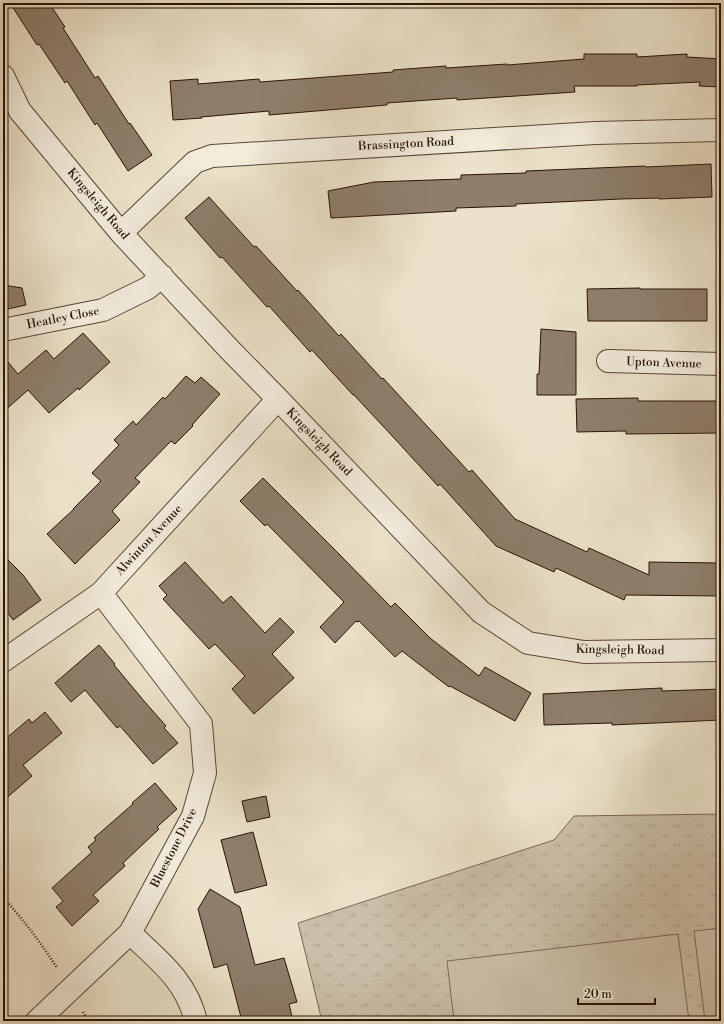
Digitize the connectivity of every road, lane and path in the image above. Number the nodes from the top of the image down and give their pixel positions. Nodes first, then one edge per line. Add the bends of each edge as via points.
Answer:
1 (3, 76) edge
2 (721, 130) edge
3 (121, 233) junction
4 (162, 276) junction
5 (3, 330) edge
6 (608, 361) dead end
7 (721, 364) edge
8 (278, 399) junction
9 (101, 593) junction
10 (721, 650) edge
11 (3, 661) edge
12 (3, 897) edge
13 (130, 933) junction
14 (70, 990) junction
15 (37, 1021) edge
16 (88, 1021) edge
17 (196, 1021) edge

1 - 3 street, Kingsleigh Road via 20,110
2 - 3 street, Brassington Road via 595,133 212,156 195,162
3 - 4 street, Kingsleigh Road
4 - 5 street, Heatley Close via 148,288 103,310
4 - 8 street, Kingsleigh Road
6 - 7 street, Upton Avenue
8 - 9 street, Alwinton Avenue
8 - 10 street, Kingsleigh Road via 481,612 528,643 584,652
9 - 11 street, Alwinton Avenue
9 - 13 street, Bluestone Drive via 201,724 205,773 193,816
12 - 14 path via 29,927
13 - 14 street, Bluestone Drive
13 - 17 street via 171,972 185,991
14 - 15 street, Bluestone Drive
14 - 16 path

